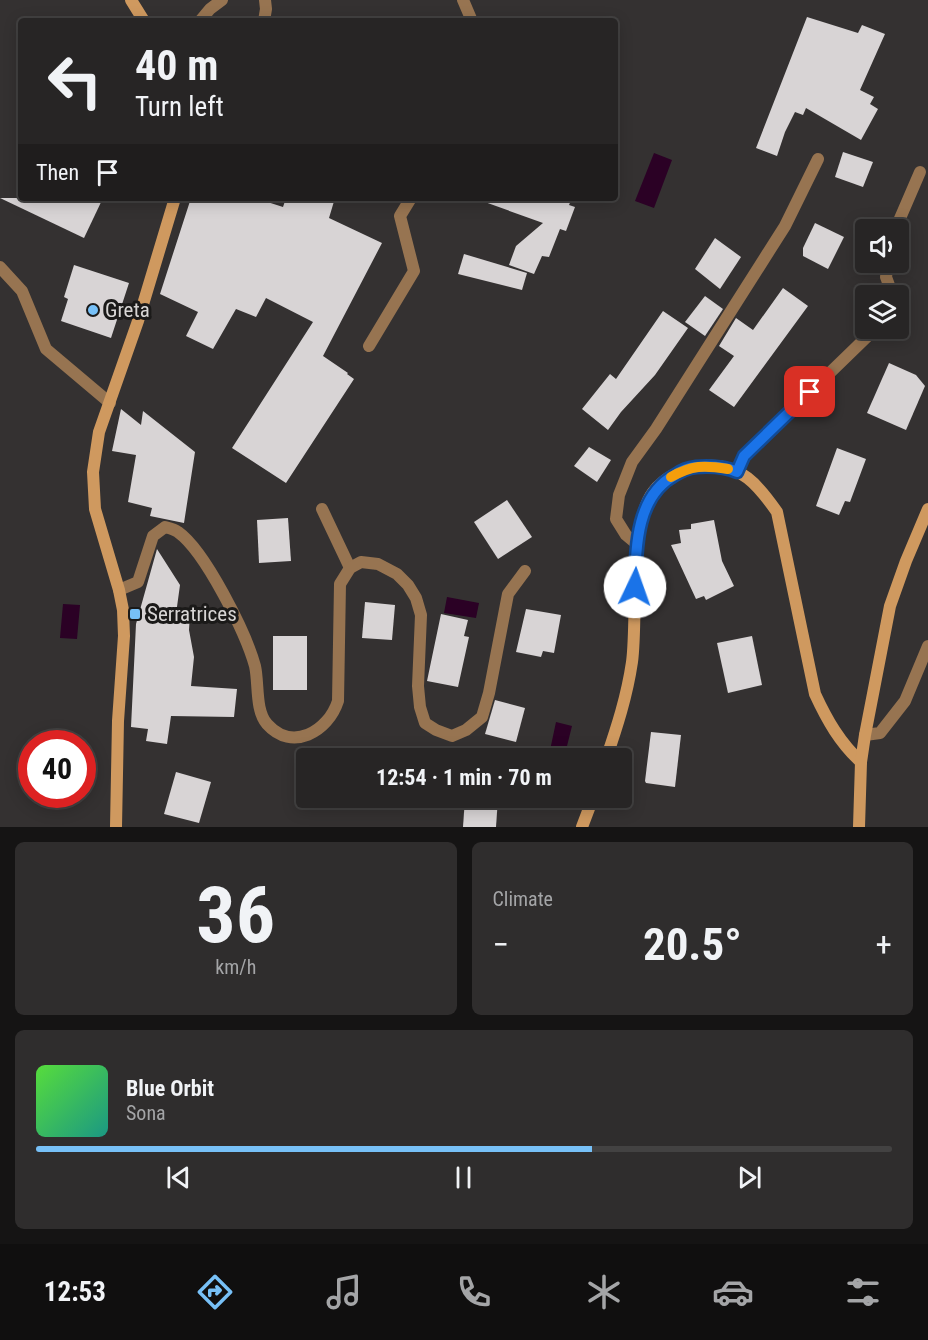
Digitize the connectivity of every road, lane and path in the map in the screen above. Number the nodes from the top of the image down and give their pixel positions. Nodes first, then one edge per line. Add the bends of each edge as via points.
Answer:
1 (131, 0) edge
2 (222, 0) edge
3 (265, 0) edge
4 (463, 0) edge
5 (142, 18) edge
6 (202, 18) edge
7 (264, 18) edge
8 (471, 18) edge
9 (818, 159) dead end
10 (920, 172) dead end
11 (174, 201) edge
12 (409, 201) edge
13 (899, 219) edge
14 (0, 267) edge
15 (865, 339) edge
16 (369, 346) dead end
17 (110, 403) junction
18 (737, 472) junction
19 (322, 509) dead end
20 (928, 509) edge
21 (638, 545) junction
22 (350, 568) junction
23 (525, 571) dead end
24 (120, 590) junction
25 (928, 646) edge
26 (865, 735) junction
27 (610, 748) edge
28 (861, 762) junction
29 (589, 808) edge
30 (116, 827) edge
31 (582, 827) edge
32 (859, 827) edge

1 - 5 street
2 - 6 street
3 - 7 street
4 - 8 street
9 - 21 street via 784,226 632,462 619,495 616,519
10 - 13 street
11 - 17 street
12 - 16 street via 400,216 414,271
14 - 17 street via 22,291 46,349
15 - 18 street via 744,456
17 - 24 street via 99,432 93,472 95,509
18 - 21 street via 710,466 687,468 668,479 654,491 645,507
18 - 28 street via 761,488 777,512 815,694 831,725
19 - 22 street
20 - 26 street via 890,606
21 - 27 street via 632,660
22 - 23 street via 361,562 378,564 397,574 416,598 421,615 420,707 425,723 452,735 482,717 508,594
22 - 24 street via 340,584 338,701 328,722 314,733 297,736 286,737 267,724 260,708 255,666 240,629 206,564 176,530 165,527 153,536 138,582
24 - 30 street via 124,636
25 - 26 street via 905,701 880,733
26 - 28 street
28 - 32 street
29 - 31 street

